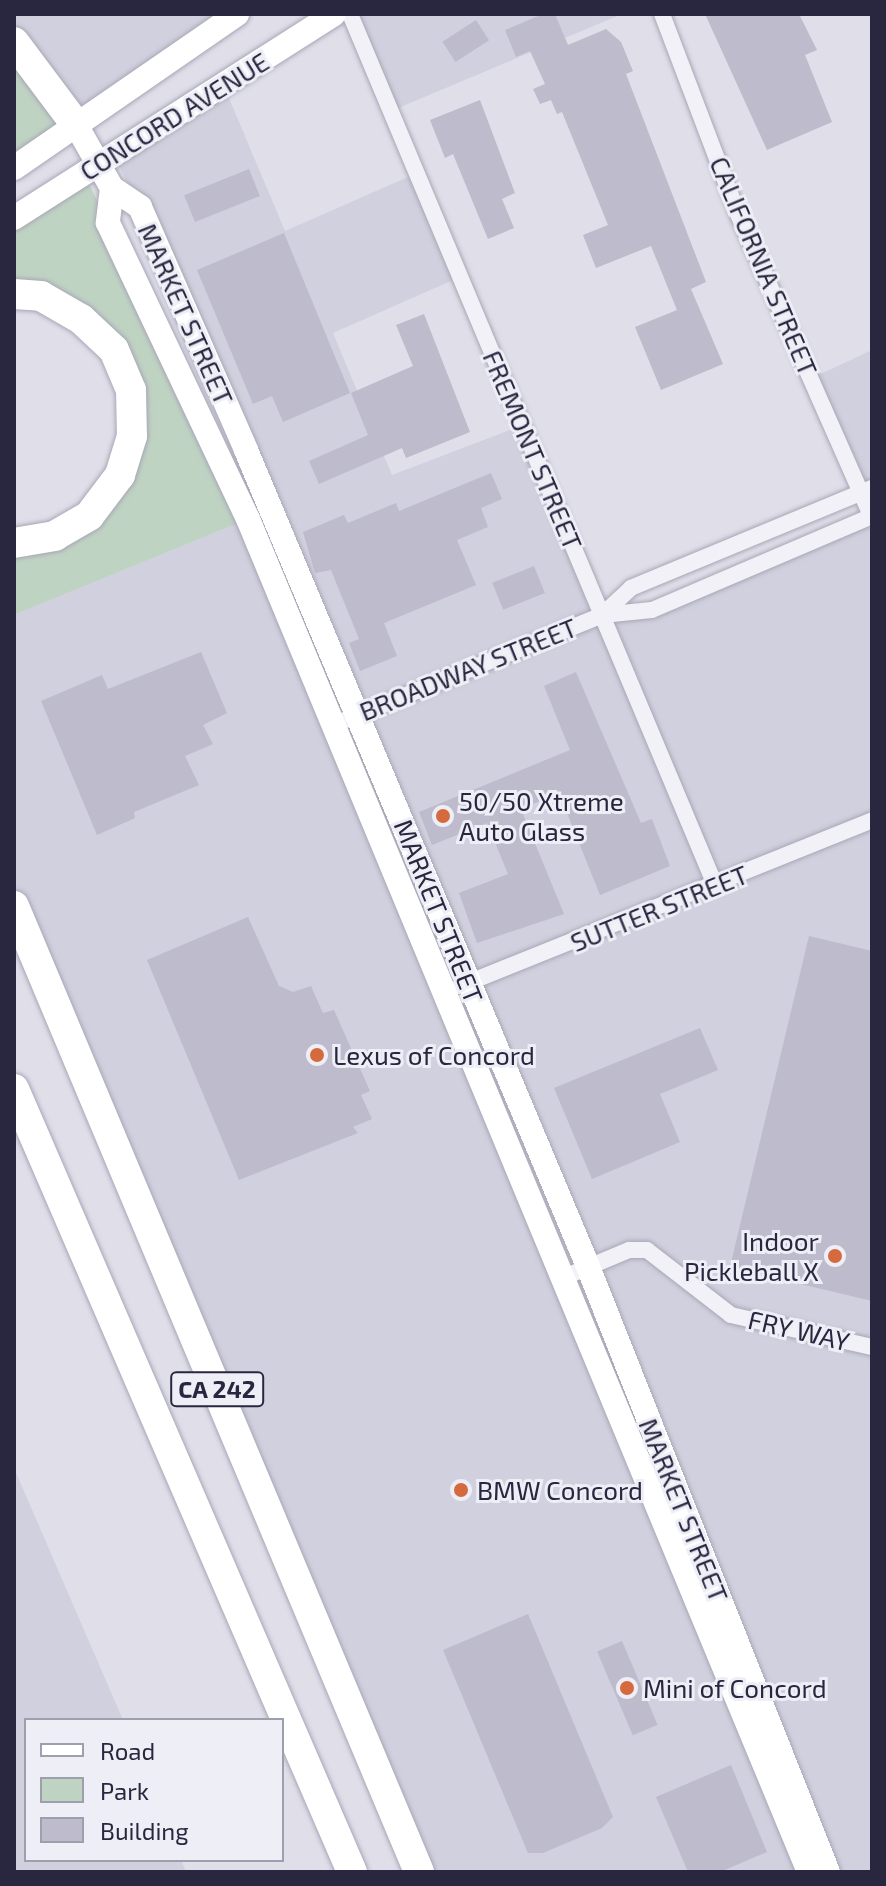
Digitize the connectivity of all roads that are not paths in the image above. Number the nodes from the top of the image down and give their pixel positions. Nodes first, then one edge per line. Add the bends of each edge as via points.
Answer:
1 (237, 14) edge
2 (334, 14) edge
3 (350, 14) edge
4 (662, 14) edge
5 (14, 42) edge
6 (76, 125) junction
7 (98, 164) junction
8 (14, 168) edge
9 (112, 188) junction
10 (14, 218) edge
11 (14, 294) edge
12 (867, 490) edge
13 (872, 516) edge
14 (14, 543) edge
15 (602, 615) junction
16 (358, 714) junction
17 (333, 725) junction
18 (872, 820) edge
19 (715, 885) junction
20 (14, 906) edge
21 (468, 983) junction
22 (444, 992) junction
23 (14, 1089) edge
24 (587, 1264) junction
25 (562, 1278) junction
26 (872, 1347) edge
27 (352, 1872) edge
28 (419, 1872) edge
29 (809, 1872) edge
30 (828, 1872) edge

1 - 6 main road, CONCORD AVENUE
2 - 7 main road, CONCORD AVENUE
3 - 15 street, FREMONT STREET
4 - 12 street, CALIFORNIA STREET via 739,216
5 - 6 highway
6 - 7 main road, MARKET STREET
6 - 8 main road, CONCORD AVENUE
7 - 9 main road, MARKET STREET
7 - 10 main road, CONCORD AVENUE
9 - 16 main road, MARKET STREET via 140,207
9 - 17 main road, MARKET STREET via 108,223 231,478
11 - 14 highway via 41,296 81,319 114,350 131,390 132,436 120,475 89,516 55,536
12 - 13 street, CALIFORNIA STREET
12 - 15 street, BROADWAY STREET via 631,588
13 - 15 street, BROADWAY STREET via 652,610
15 - 16 street, BROADWAY STREET
15 - 19 street, FREMONT STREET
16 - 17 street, BROADWAY STREET
16 - 21 main road, MARKET STREET
17 - 22 main road, MARKET STREET
18 - 19 street, SUTTER STREET
19 - 21 street, SUTTER STREET
20 - 28 highway, CA 242
21 - 22 street, SUTTER STREET
21 - 24 main road, MARKET STREET
22 - 25 main road, MARKET STREET
23 - 27 highway, CA 242
24 - 25 street, FRY WAY
24 - 26 street, FRY WAY via 629,1250 647,1250 731,1315
24 - 30 main road, MARKET STREET
25 - 29 main road, MARKET STREET

